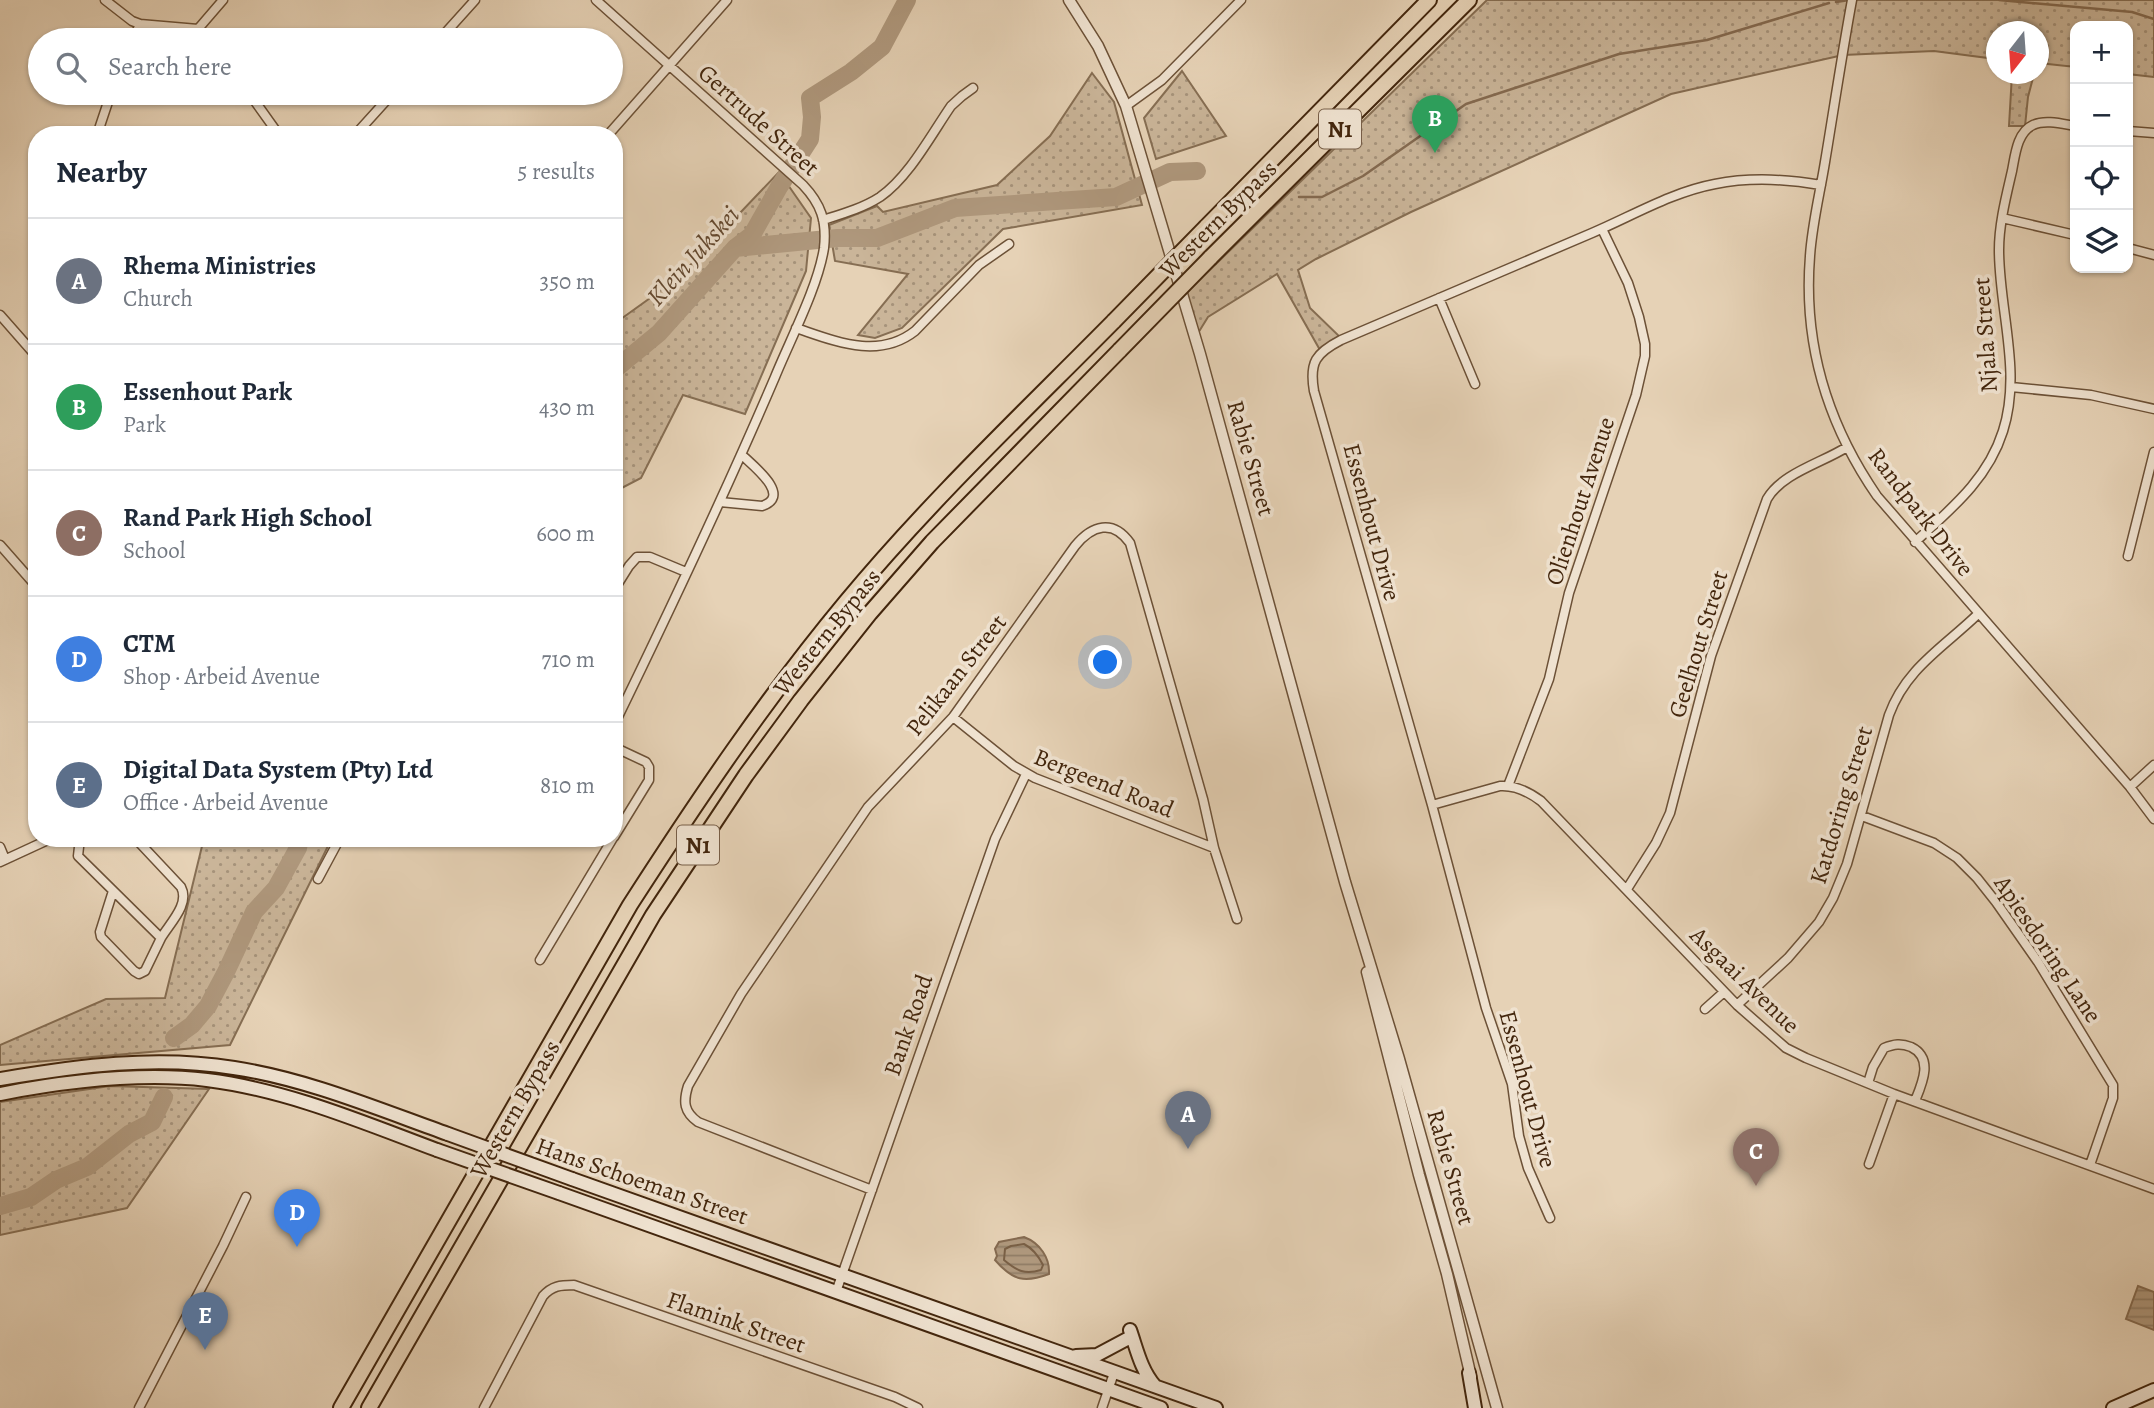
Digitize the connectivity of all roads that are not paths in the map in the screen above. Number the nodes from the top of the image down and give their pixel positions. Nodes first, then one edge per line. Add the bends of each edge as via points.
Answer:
1 (104, 0) edge
2 (223, 0) edge
3 (475, 0) edge
4 (596, 0) edge
5 (727, 0) edge
6 (1069, 0) edge
7 (1241, 0) edge
8 (1429, 0) edge
9 (1469, 0) edge
10 (1852, 3) edge
11 (140, 24) junction
12 (138, 28) edge
13 (186, 28) edge
14 (199, 28) edge
15 (450, 28) edge
16 (670, 64) junction
17 (973, 88) dead end
18 (107, 105) edge
19 (258, 105) edge
20 (382, 105) edge
21 (1126, 106) junction
22 (100, 126) edge
23 (273, 126) edge
24 (363, 126) edge
25 (616, 126) edge
26 (2070, 126) edge
27 (2133, 132) edge
28 (2154, 134) edge
29 (1821, 185) junction
30 (2002, 218) junction
31 (823, 225) junction
32 (1602, 229) junction
33 (2070, 234) edge
34 (1009, 244) dead end
35 (2133, 249) edge
36 (2154, 255) edge
37 (1439, 298) junction
38 (0, 315) edge
39 (796, 328) junction
40 (28, 347) edge
41 (1475, 384) dead end
42 (2011, 387) junction
43 (2154, 409) edge
44 (1847, 447) junction
45 (2154, 452) edge
46 (742, 455) junction
47 (720, 502) junction
48 (1915, 542) junction
49 (0, 545) edge
50 (2128, 556) dead end
51 (687, 572) junction
52 (623, 576) edge
53 (28, 577) edge
54 (1978, 614) junction
55 (623, 707) edge
56 (953, 717) junction
57 (623, 751) edge
58 (2154, 765) edge
59 (1026, 774) junction
60 (1508, 786) junction
61 (2130, 787) junction
62 (1432, 805) junction
63 (1862, 816) junction
64 (2154, 819) edge
65 (623, 822) edge
66 (0, 847) edge
67 (33, 847) edge
68 (79, 847) edge
69 (143, 847) edge
70 (335, 847) edge
71 (608, 847) edge
72 (1214, 848) junction
73 (3, 861) edge
74 (318, 879) dead end
75 (1627, 889) junction
76 (113, 891) junction
77 (1237, 919) dead end
78 (160, 938) junction
79 (1361, 939) junction
80 (540, 960) dead end
81 (1724, 992) junction
82 (1737, 1005) junction
83 (1705, 1009) dead end
84 (0, 1079) edge
85 (1868, 1083) junction
86 (0, 1094) edge
87 (1894, 1094) junction
88 (1915, 1101) junction
89 (1869, 1164) dead end
90 (2090, 1165) junction
91 (2154, 1189) edge
92 (872, 1190) junction
93 (246, 1197) dead end
94 (1550, 1218) dead end
95 (842, 1275) junction
96 (836, 1292) junction
97 (1066, 1355) junction
98 (1114, 1373) junction
99 (1469, 1373) joint
100 (1155, 1386) junction
101 (1109, 1389) junction
102 (2154, 1390) edge
103 (139, 1408) edge
104 (341, 1408) edge
105 (369, 1408) edge
106 (484, 1408) edge
107 (918, 1408) edge
108 (1102, 1408) edge
109 (1161, 1408) edge
110 (1216, 1408) edge
111 (1477, 1408) edge
112 (1497, 1408) edge
113 (2113, 1408) edge

1 - 11 street
2 - 14 street
3 - 15 street
4 - 16 street, Gertrude Street
5 - 16 street
6 - 21 street, Rabie Street via 1098,46
7 - 21 street via 1162,80
8 - 104 highway, Western Bypass / N1, bridge via 919,518 780,685 630,905
9 - 105 highway, Western Bypass / N1, bridge via 932,542 801,700 653,915
10 - 29 street, Randpark Drive
11 - 12 street
11 - 13 street
16 - 25 street
16 - 31 street, Gertrude Street via 801,182 815,198
17 - 31 street via 951,106 889,190
18 - 22 street
19 - 23 street
20 - 24 street
21 - 79 street, Rabie Street via 1215,405
26 - 30 street, Njala Street via 2039,123 2021,137
27 - 28 street
29 - 32 street, Essenhout Drive via 1760,179 1714,184 1678,194
29 - 44 street, Randpark Drive via 1810,253 1809,315 1822,384
30 - 33 street
30 - 42 street, Njala Street via 2000,265
31 - 39 street, Gertrude Street via 817,275
32 - 37 street, Essenhout Drive
32 - 60 street, Olienhout Avenue via 1628,283 1645,356 1569,593 1549,680
34 - 39 street via 979,265 905,339 870,347
35 - 36 street
37 - 41 street
37 - 62 street, Essenhout Drive via 1323,350 1312,375
38 - 40 street
39 - 46 street, Gertrude Street
42 - 43 street via 2091,395
42 - 48 street, Njala Street via 2004,430 1986,468 1964,497
44 - 48 street, Randpark Drive via 1877,496
44 - 75 street, Geelhout Street via 1781,481 1767,499 1711,656 1671,813
45 - 50 street
46 - 47 street, Gertrude Street
46 - 47 street via 769,482 773,496 762,506
47 - 51 street, Gertrude Street
48 - 54 street, Randpark Drive
49 - 53 street
51 - 52 street via 650,557 637,557
51 - 55 street, Gertrude Street
54 - 61 street, Randpark Drive
54 - 63 street, Katdoring Street via 1918,667 1898,693
56 - 59 street, Bergeend Road
56 - 72 street, Pelikaan Street via 1083,536 1097,528 1119,531 1136,560
56 - 92 street, Pelikaan Street via 868,807 732,1008 691,1079 685,1099 688,1114 705,1126
57 - 65 street via 646,762 650,774
58 - 61 street
59 - 72 street, Bergeend Road
59 - 92 street, Bank Road via 995,839
60 - 62 street
60 - 75 street, Asgaai Avenue via 1541,801
61 - 64 street, Randpark Drive
62 - 94 street, Essenhout Drive via 1486,1008 1512,1084 1528,1168
63 - 82 street, Katdoring Street via 1842,878 1819,922 1783,964
63 - 90 street, Apiesdoring Lane via 1921,837 1957,858 1996,902 2038,962 2113,1085 2113,1098
66 - 73 street
67 - 73 street
68 - 76 street via 78,856
69 - 78 street via 184,892 183,904
70 - 74 street
71 - 80 street
72 - 77 street, Pelikaan Street
75 - 81 street, Asgaai Avenue
76 - 78 street
76 - 78 street via 101,937 134,971 145,971
79 - 99 street, Rabie Street via 1368,983 1447,1274
79 - 112 street, Rabie Street
81 - 82 street, Asgaai Avenue
81 - 83 street
82 - 85 street, Asgaai Avenue via 1786,1048
84 - 95 main road, Hans Schoeman Street, bridge via 151,1061 258,1073 316,1088
85 - 87 street, Asgaai Avenue
85 - 88 street via 1884,1048 1909,1046 1924,1059 1925,1068
86 - 96 main road, Hans Schoeman Street, bridge via 138,1077 209,1080 253,1088
87 - 88 street, Asgaai Avenue
87 - 89 street
88 - 90 street, Asgaai Avenue
90 - 91 street, Asgaai Avenue
92 - 95 street, Bank Road
93 - 103 street
95 - 96 street, Bank Road
95 - 97 main road, Hans Schoeman Street
96 - 101 main road, Hans Schoeman Street
97 - 98 main road, Hans Schoeman Street
97 - 100 main road via 1097,1355 1128,1334
98 - 100 main road, Hans Schoeman Street
98 - 101 street
99 - 111 main road
100 - 110 main road, Hans Schoeman Street
101 - 108 street
101 - 109 main road, Hans Schoeman Street
102 - 113 main road
106 - 107 street, Flamink Street via 542,1296 556,1286 574,1285

